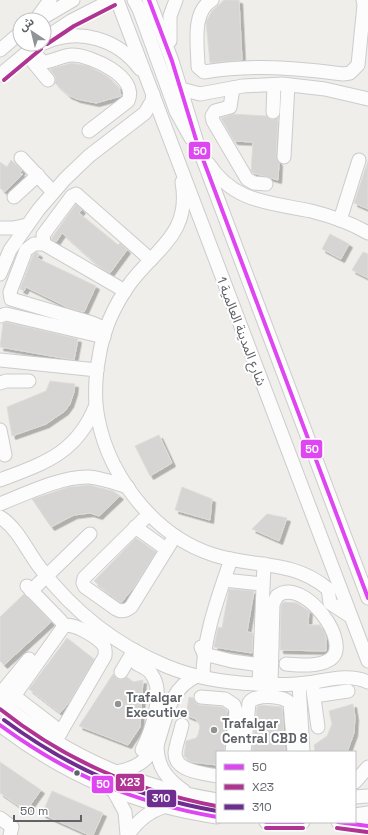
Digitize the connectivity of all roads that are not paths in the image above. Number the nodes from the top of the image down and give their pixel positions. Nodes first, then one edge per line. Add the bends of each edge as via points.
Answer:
1 (50, 0) edge
2 (73, 0) edge
3 (112, 0) edge
4 (117, 0) edge
5 (134, 0) edge
6 (149, 0) edge
7 (176, 0) edge
8 (212, 0) edge
9 (363, 0) edge
10 (42, 12) edge
11 (52, 12) edge
12 (52, 34) edge
13 (12, 40) edge
14 (52, 42) edge
15 (0, 50) edge
16 (30, 52) edge
17 (38, 52) edge
18 (38, 52) edge
19 (172, 61) junction
20 (282, 67) junction
21 (0, 75) edge
22 (48, 80) dead end
23 (147, 80) junction
24 (281, 85) junction
25 (233, 88) junction
26 (182, 89) junction
27 (368, 90) edge
28 (153, 94) junction
29 (355, 95) junction
30 (368, 99) edge
31 (273, 112) dead end
32 (106, 142) junction
33 (198, 146) junction
34 (284, 157) dead end
35 (21, 158) dead end
36 (359, 160) dead end
37 (179, 162) junction
38 (38, 175) junction
39 (266, 184) dead end
40 (54, 191) junction
41 (14, 198) dead end
42 (340, 220) junction
43 (27, 225) junction
44 (0, 229) edge
45 (368, 233) edge
46 (44, 244) junction
47 (10, 250) junction
48 (151, 260) junction
49 (0, 274) edge
50 (125, 291) junction
51 (0, 316) edge
52 (81, 327) junction
53 (104, 335) junction
54 (0, 360) edge
55 (73, 370) dead end
56 (97, 371) junction
57 (29, 381) dead end
58 (0, 383) edge
59 (96, 405) junction
60 (0, 430) edge
61 (6, 455) dead end
62 (0, 480) edge
63 (128, 487) junction
64 (0, 504) edge
65 (147, 512) junction
66 (0, 517) edge
67 (135, 527) junction
68 (122, 533) dead end
69 (90, 534) dead end
70 (177, 537) junction
71 (166, 549) junction
72 (231, 559) junction
73 (264, 564) junction
74 (162, 566) dead end
75 (46, 576) junction
76 (224, 580) junction
77 (262, 584) junction
78 (368, 598) edge
79 (69, 601) junction
80 (210, 612) dead end
81 (350, 616) junction
82 (265, 622) dead end
83 (134, 650) junction
84 (204, 654) junction
85 (32, 661) dead end
86 (232, 661) junction
87 (368, 661) edge
88 (260, 662) junction
89 (167, 666) junction
90 (200, 676) junction
91 (225, 682) junction
92 (368, 682) edge
93 (303, 684) junction
94 (265, 685) junction
95 (348, 691) dead end
96 (175, 693) junction
97 (314, 696) junction
98 (4, 697) edge
99 (201, 697) dead end
100 (221, 699) junction
101 (159, 707) junction
102 (80, 710) dead end
103 (0, 725) edge
104 (318, 727) dead end
105 (162, 731) junction
106 (237, 733) dead end
107 (58, 740) junction
108 (157, 745) junction
109 (142, 750) dead end
110 (233, 751) edge
111 (233, 751) edge
112 (244, 751) edge
113 (294, 751) edge
114 (304, 751) edge
115 (368, 767) edge
116 (116, 772) junction
117 (216, 776) edge
118 (356, 781) edge
119 (114, 790) junction
120 (189, 794) junction
121 (368, 796) edge
122 (356, 797) edge
123 (216, 800) edge
124 (163, 807) junction
125 (368, 813) edge
126 (356, 815) edge
127 (216, 817) edge
128 (0, 818) edge
129 (346, 823) edge
130 (368, 826) edge
131 (10, 835) edge
132 (128, 835) edge

1 - 10 street
2 - 11 street
3 - 12 street
4 - 23 street, شارع المدينة العالمية 1
5 - 33 street via 180,121
6 - 19 street, شارع المدينة العالمية 1
7 - 19 street via 169,24
8 - 20 street via 202,8 199,19 200,70 204,72 251,66
9 - 20 street via 358,65 354,71 343,74
13 - 15 street
14 - 23 street via 70,36 100,40 126,55
16 - 21 street
17 - 22 street
18 - 32 street via 42,62 64,55 91,58 112,69 124,81 129,91 128,101 92,129
19 - 26 street, شارع المدينة العالمية 1
20 - 24 street
23 - 28 street, شارع المدينة العالمية 1
24 - 25 street
24 - 29 street via 311,87
24 - 31 street
24 - 34 street
25 - 26 street via 200,94
25 - 39 street via 230,107 215,111 213,121 247,179 254,183
26 - 33 street, شارع المدينة العالمية 1
27 - 29 street
28 - 32 street via 145,113
28 - 37 street, شارع المدينة العالمية 1
29 - 30 street
32 - 40 street
33 - 42 street via 211,168 238,193 262,202 312,211
33 - 78 street, شارع المدينة العالمية 1
35 - 38 street
36 - 42 street
37 - 48 street via 183,187 181,213 171,237
37 - 81 street, شارع المدينة العالمية 1
38 - 40 street
38 - 41 street
40 - 43 street
42 - 45 street
43 - 44 street
43 - 47 street
44 - 47 street
46 - 48 street via 43,235 76,194
46 - 50 street
46 - 52 street via 34,244 26,250 10,297 16,302
47 - 49 street
48 - 50 street
50 - 53 street
51 - 52 street via 6,314
52 - 53 street
53 - 56 street
54 - 56 street
55 - 56 street
56 - 59 street
57 - 58 street
59 - 62 street via 83,431 63,452 51,460
59 - 63 street via 109,453
60 - 61 street
63 - 64 street via 102,479 72,478
63 - 65 street
65 - 67 street
65 - 68 street
65 - 70 street
66 - 75 street via 14,530
67 - 71 street
67 - 71 street via 84,578 85,587 116,609 126,610 131,607
69 - 75 street
70 - 71 street
70 - 72 street via 212,554
70 - 74 street
72 - 73 street
72 - 76 street
73 - 77 street
73 - 81 street via 308,575 328,589 330,603
75 - 79 street
75 - 79 street via 29,588 58,618
76 - 77 street
76 - 84 street via 208,631
77 - 88 street
79 - 83 street via 106,633
80 - 84 street via 201,643
81 - 87 street, شارع المدينة العالمية 1
82 - 88 street via 264,650
83 - 89 street
83 - 101 street via 128,666 146,668 153,676
84 - 86 street
84 - 90 street
85 - 98 street
86 - 88 street
86 - 91 street
88 - 94 street
89 - 90 street
89 - 96 street via 174,678
90 - 91 street
90 - 96 street via 184,682
91 - 94 street
91 - 100 street
92 - 93 street via 352,678
93 - 94 street
93 - 94 street via 291,665 329,660 335,654 335,643 328,622 310,602 299,594 283,592 277,596 273,604
93 - 97 street
93 - 114 street
95 - 97 street
96 - 101 street
97 - 104 street
98 - 107 street
98 - 107 street via 64,626 73,625 100,643 105,649 105,656
99 - 100 street
100 - 110 street via 232,702 235,708
101 - 105 street
101 - 109 street
102 - 107 street
103 - 119 street via 60,766
105 - 108 street
105 - 117 street via 181,730 175,755 180,765 191,771
106 - 111 street
107 - 116 street via 93,762
108 - 116 street via 140,764
108 - 120 street via 158,761 165,775
112 - 113 street via 249,703 253,698 284,698 290,703
115 - 118 street
116 - 120 street via 151,785
119 - 124 street
119 - 132 street via 125,812
120 - 123 street
121 - 122 street
124 - 127 street
124 - 132 street via 145,816
125 - 126 street
128 - 131 street via 12,827
129 - 130 street

